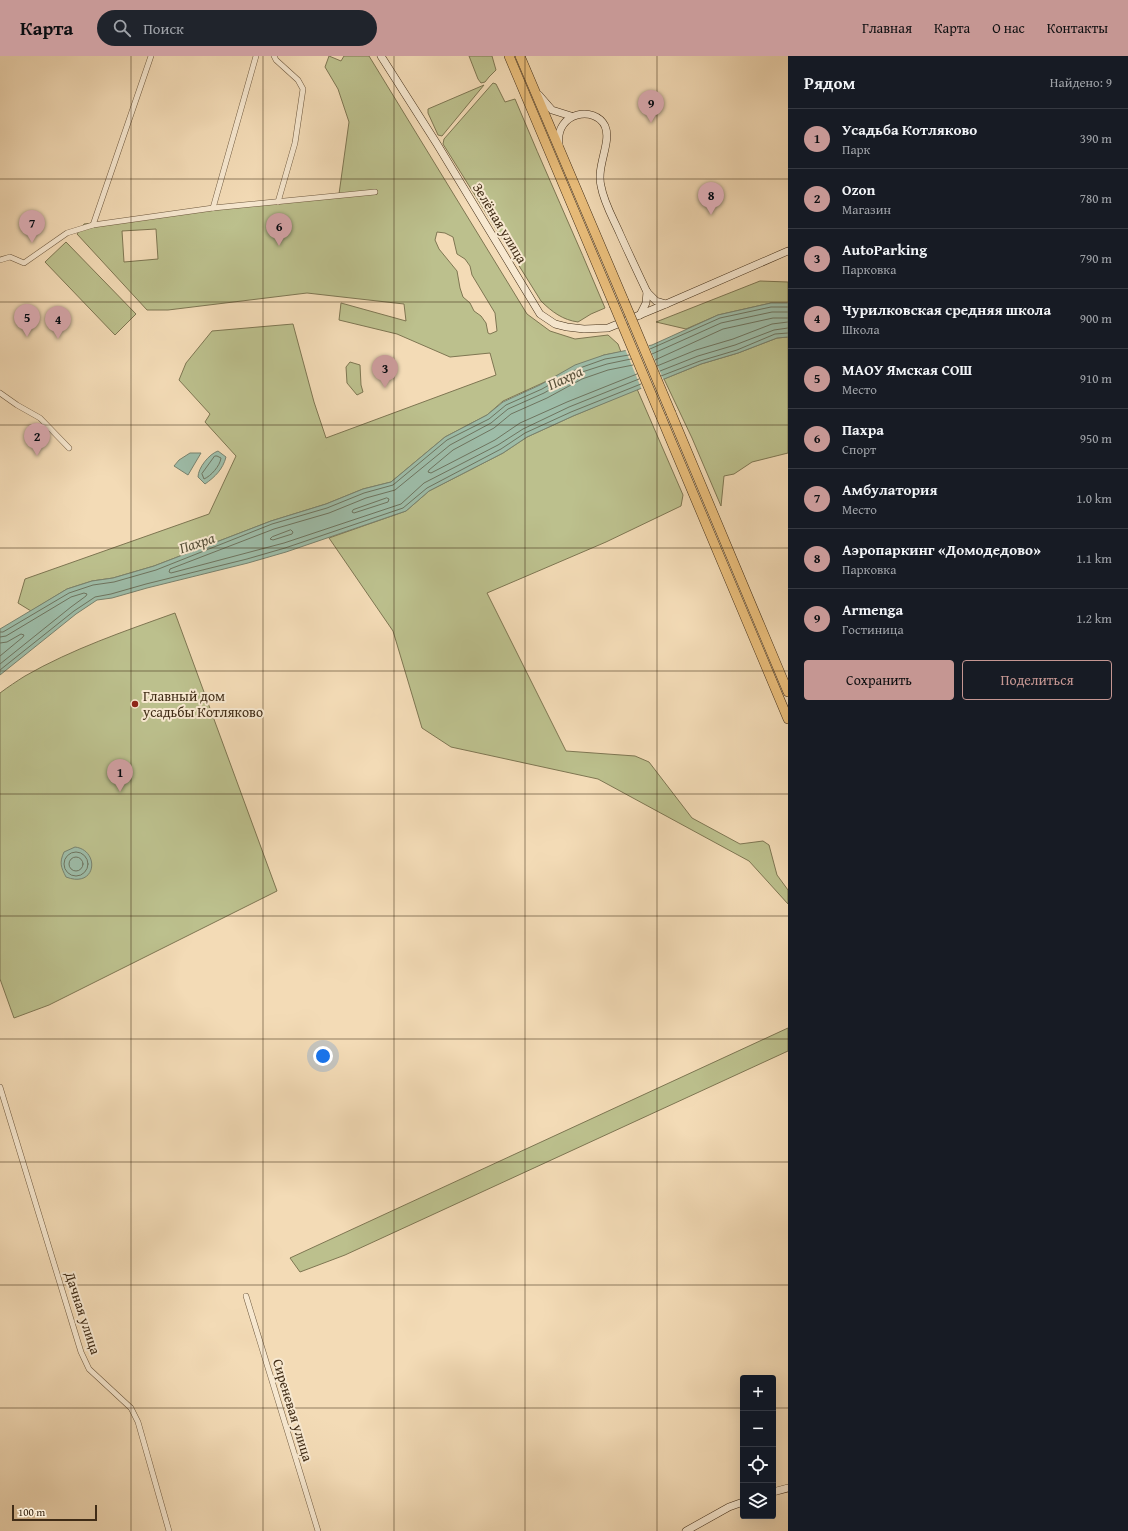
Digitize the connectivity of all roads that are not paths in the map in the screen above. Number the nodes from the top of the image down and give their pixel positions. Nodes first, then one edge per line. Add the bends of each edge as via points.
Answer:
1 (151, 56) edge
2 (256, 56) edge
3 (274, 56) edge
4 (381, 56) edge
5 (509, 56) edge
6 (520, 56) edge
7 (533, 88) junction
8 (571, 116) junction
9 (559, 150) junction
10 (375, 192) dead end
11 (278, 202) junction
12 (213, 208) junction
13 (93, 225) junction
14 (788, 251) edge
15 (0, 260) edge
16 (647, 292) junction
17 (666, 304) junction
18 (640, 315) junction
19 (0, 393) edge
20 (69, 448) dead end
21 (788, 692) edge
22 (788, 719) edge
23 (0, 1087) edge
24 (246, 1296) dead end
25 (788, 1488) edge
26 (776, 1491) edge
27 (740, 1503) edge
28 (169, 1531) edge
29 (318, 1531) edge
30 (686, 1531) edge

1 - 13 street
2 - 12 street
3 - 11 street via 298,80 303,89 295,143
4 - 18 street, Зелёная улица via 540,314 555,324 584,329 608,328
5 - 22 highway, bridge
6 - 7 highway
7 - 8 street via 552,110
7 - 9 highway
8 - 9 street via 558,133
8 - 16 street via 589,115 604,124 607,139 600,171 600,185
9 - 21 highway, bridge
10 - 11 street
11 - 12 street
12 - 13 street
13 - 15 street via 67,233 24,263 10,257
14 - 17 street, Зелёная улица
16 - 17 street via 656,301
16 - 18 street via 646,303
17 - 18 street, Зелёная улица
19 - 20 street via 40,418
23 - 28 street, Дачная улица via 81,1352 89,1369 131,1408 138,1422
24 - 29 street, Сиреневая улица
25 - 26 street
27 - 30 street

